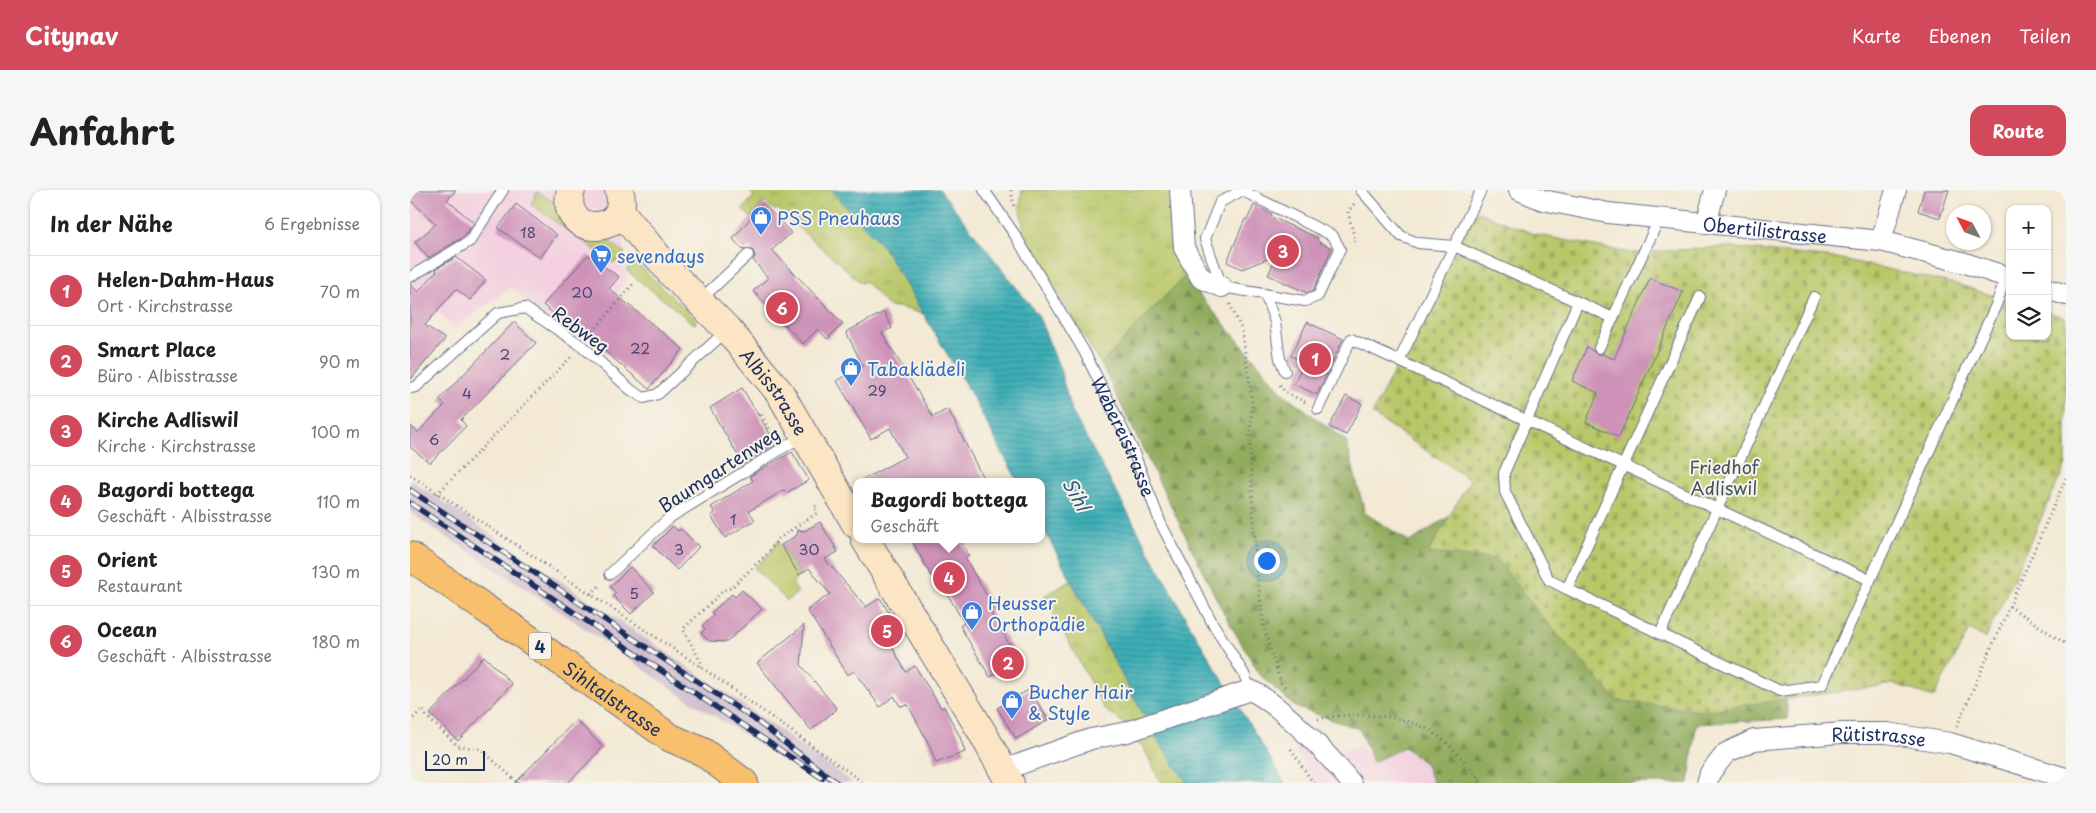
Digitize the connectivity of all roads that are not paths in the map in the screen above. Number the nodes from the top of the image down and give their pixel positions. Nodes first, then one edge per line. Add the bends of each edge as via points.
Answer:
1 (503, 190) edge
2 (984, 190) edge
3 (1180, 190) edge
4 (1362, 190) edge
5 (1481, 190) edge
6 (1519, 190) edge
7 (1715, 190) edge
8 (1896, 190) edge
9 (1243, 191) edge
10 (564, 194) edge
11 (616, 202) edge
12 (1659, 219) junction
13 (1706, 224) junction
14 (1881, 241) junction
15 (1454, 246) junction
16 (748, 255) dead end
17 (410, 277) edge
18 (2006, 277) edge
19 (2006, 282) edge
20 (1222, 287) junction
21 (2051, 290) edge
22 (1265, 294) junction
23 (2066, 295) edge
24 (1700, 297) dead end
25 (1814, 297) dead end
26 (700, 300) junction
27 (1578, 302) junction
28 (1613, 318) junction
29 (728, 330) junction
30 (1599, 348) dead end
31 (1399, 361) junction
32 (1285, 371) road end
33 (410, 388) edge
34 (1318, 409) road end
35 (1525, 420) junction
36 (804, 434) junction
37 (1624, 466) junction
38 (1717, 509) junction
39 (853, 519) edge
40 (867, 543) edge
41 (410, 556) edge
42 (610, 574) dead end
43 (1870, 580) junction
44 (1567, 589) junction
45 (1660, 634) junction
46 (1244, 692) junction
47 (669, 737) junction
48 (1007, 777) edge
49 (2066, 778) edge
50 (715, 783) edge
51 (744, 783) edge
52 (1351, 783) edge
53 (1707, 783) edge

1 - 17 lane via 470,241
2 - 46 lane, Webereistrasse via 1015,235 1084,351 1132,448 1161,524 1213,624 1244,674
3 - 20 street via 1184,248 1200,278
4 - 15 lane via 1401,236 1418,243
5 - 15 lane
6 - 12 street, Obertilistrasse via 1542,200 1576,208
7 - 13 street
8 - 14 street
9 - 20 lane via 1220,202 1205,239
9 - 22 lane via 1332,236 1340,249 1318,296 1305,301
10 - 11 main road, Albisstrasse via 571,211 586,225
11 - 26 main road, Albisstrasse via 672,274
12 - 13 street, Obertilistrasse
12 - 28 lane
13 - 14 street, Obertilistrasse
14 - 18 street, Obertilistrasse
15 - 27 lane
15 - 31 lane
16 - 26 lane
19 - 43 lane
20 - 22 lane
21 - 23 street
22 - 32 lane via 1275,322
24 - 37 lane
25 - 38 lane
26 - 29 main road, Albisstrasse
27 - 28 lane
27 - 35 lane
28 - 30 lane
29 - 33 lane, Rebweg via 658,394 644,398 582,346 525,308 498,313 416,387
29 - 36 main road, Albisstrasse via 780,393
31 - 34 lane via 1351,339
31 - 35 lane
35 - 37 lane
35 - 44 lane via 1504,473 1505,492 1549,580
36 - 39 main road, Albisstrasse
36 - 42 lane, Baumgartenweg via 669,518
37 - 38 lane
37 - 44 lane
38 - 43 lane
38 - 45 lane
40 - 48 main road
41 - 47 main road, Sihltalstrasse / 4
43 - 45 lane via 1822,685 1780,691
44 - 45 lane
46 - 48 street via 1127,732 1091,739
46 - 52 street via 1263,696 1301,730
47 - 50 main road, Sihltalstrasse / 4 via 692,766
47 - 51 main road, Sihltalstrasse / 4 via 703,752
49 - 53 street, Rütistrasse via 1950,743 1887,733 1812,734 1754,740 1726,753 1710,773

